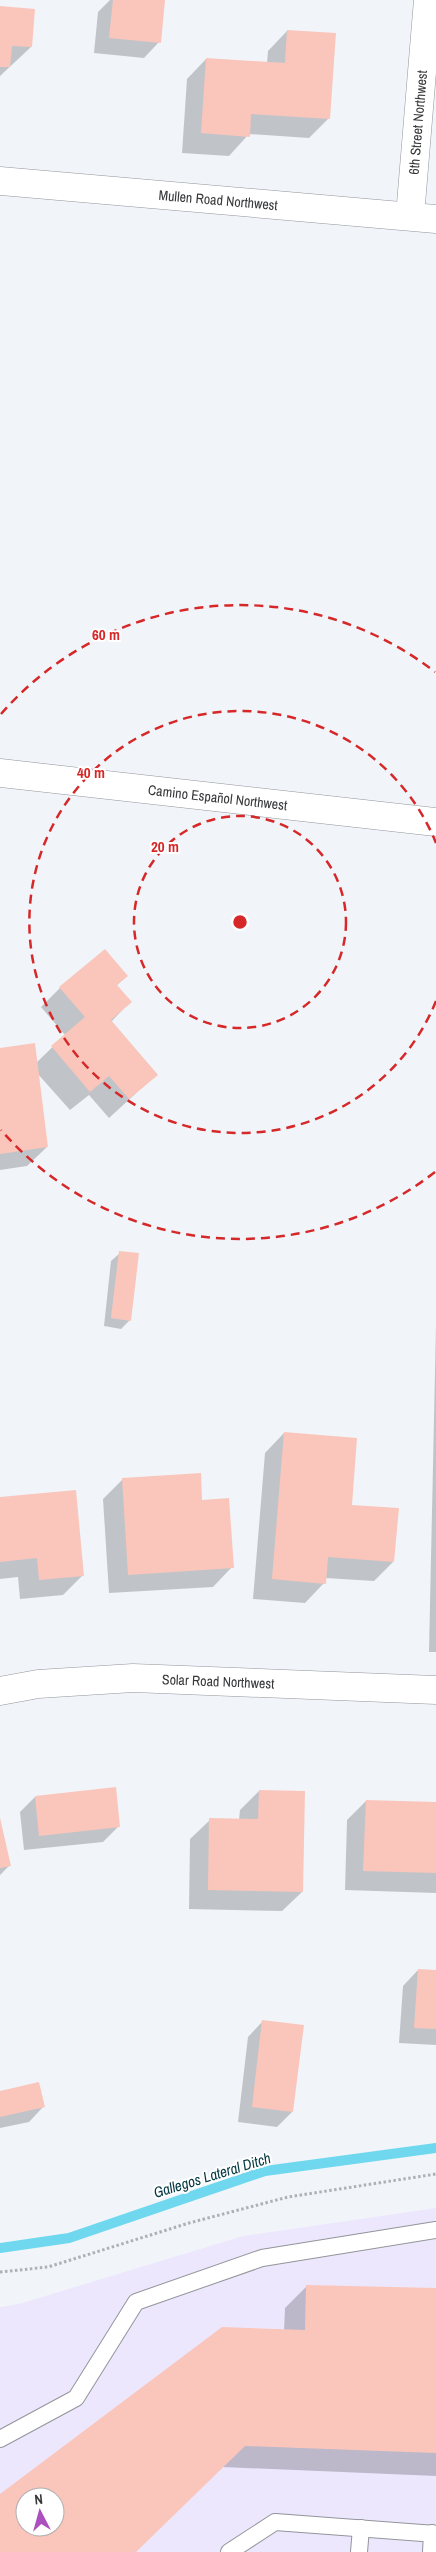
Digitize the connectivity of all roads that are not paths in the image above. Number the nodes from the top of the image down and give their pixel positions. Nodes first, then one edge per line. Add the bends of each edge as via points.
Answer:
1 (428, 0) edge
2 (0, 181) edge
3 (423, 217) edge
4 (0, 773) edge
5 (436, 822) edge
6 (436, 1690) edge
7 (0, 1691) edge
8 (436, 2230) edge
9 (0, 2439) edge
10 (361, 2528) junction
11 (434, 2534) edge
12 (229, 2552) edge
13 (359, 2552) edge
14 (431, 2552) edge

1 - 3 street, 6th Street Northwest
2 - 3 street, Mullen Road Northwest
4 - 5 street, Camino Español Northwest
6 - 7 street, Solar Road Northwest via 133,1678 38,1684
8 - 9 lane via 262,2258 136,2302 76,2398
10 - 11 lane
10 - 12 lane via 275,2522
10 - 13 lane
11 - 14 lane

